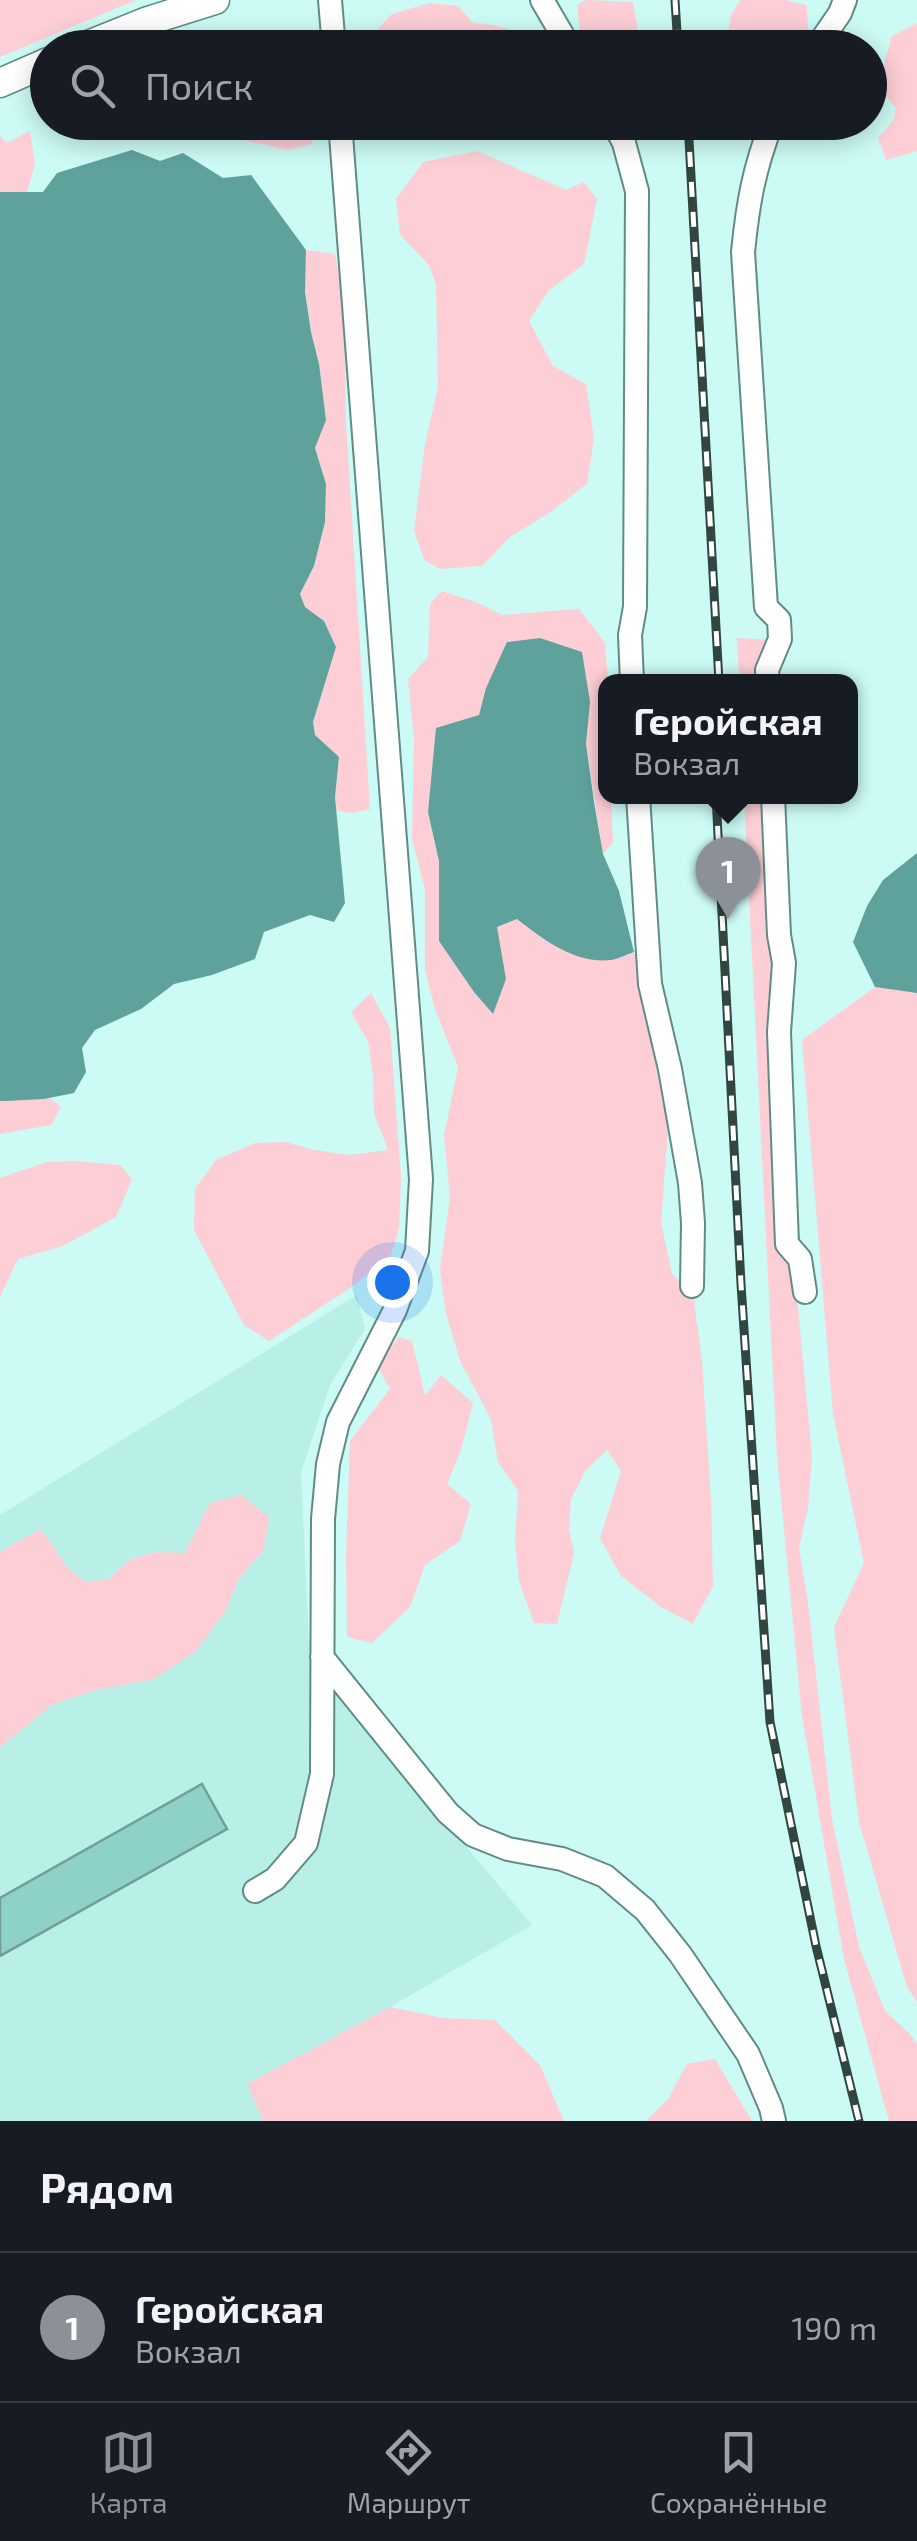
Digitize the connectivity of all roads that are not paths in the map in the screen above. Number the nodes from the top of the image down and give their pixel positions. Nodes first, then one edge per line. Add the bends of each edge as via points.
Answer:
1 (215, 0) edge
2 (330, 0) edge
3 (542, 0) edge
4 (845, 0) edge
5 (124, 30) edge
6 (332, 30) edge
7 (560, 30) edge
8 (828, 30) edge
9 (30, 70) edge
10 (0, 83) edge
11 (341, 140) edge
12 (622, 140) edge
13 (766, 140) edge
14 (632, 674) edge
15 (767, 674) edge
16 (639, 804) edge
17 (773, 804) edge
18 (692, 1286) dead end
19 (805, 1292) dead end
20 (322, 1658) junction
21 (255, 1891) dead end
22 (774, 2121) edge

1 - 5 main road
2 - 6 street
3 - 7 street
4 - 8 street
9 - 10 main road
11 - 20 street via 422,1179 417,1251 338,1422 328,1464
12 - 14 street via 637,191
13 - 15 street via 748,200 744,252 766,607 779,620
16 - 18 street via 650,984 690,1183
17 - 19 street via 784,962 778,1032 788,1244 800,1259
20 - 21 street via 322,1774 306,1843
20 - 22 street via 448,1813 474,1835 605,1876 645,1910 748,2054

